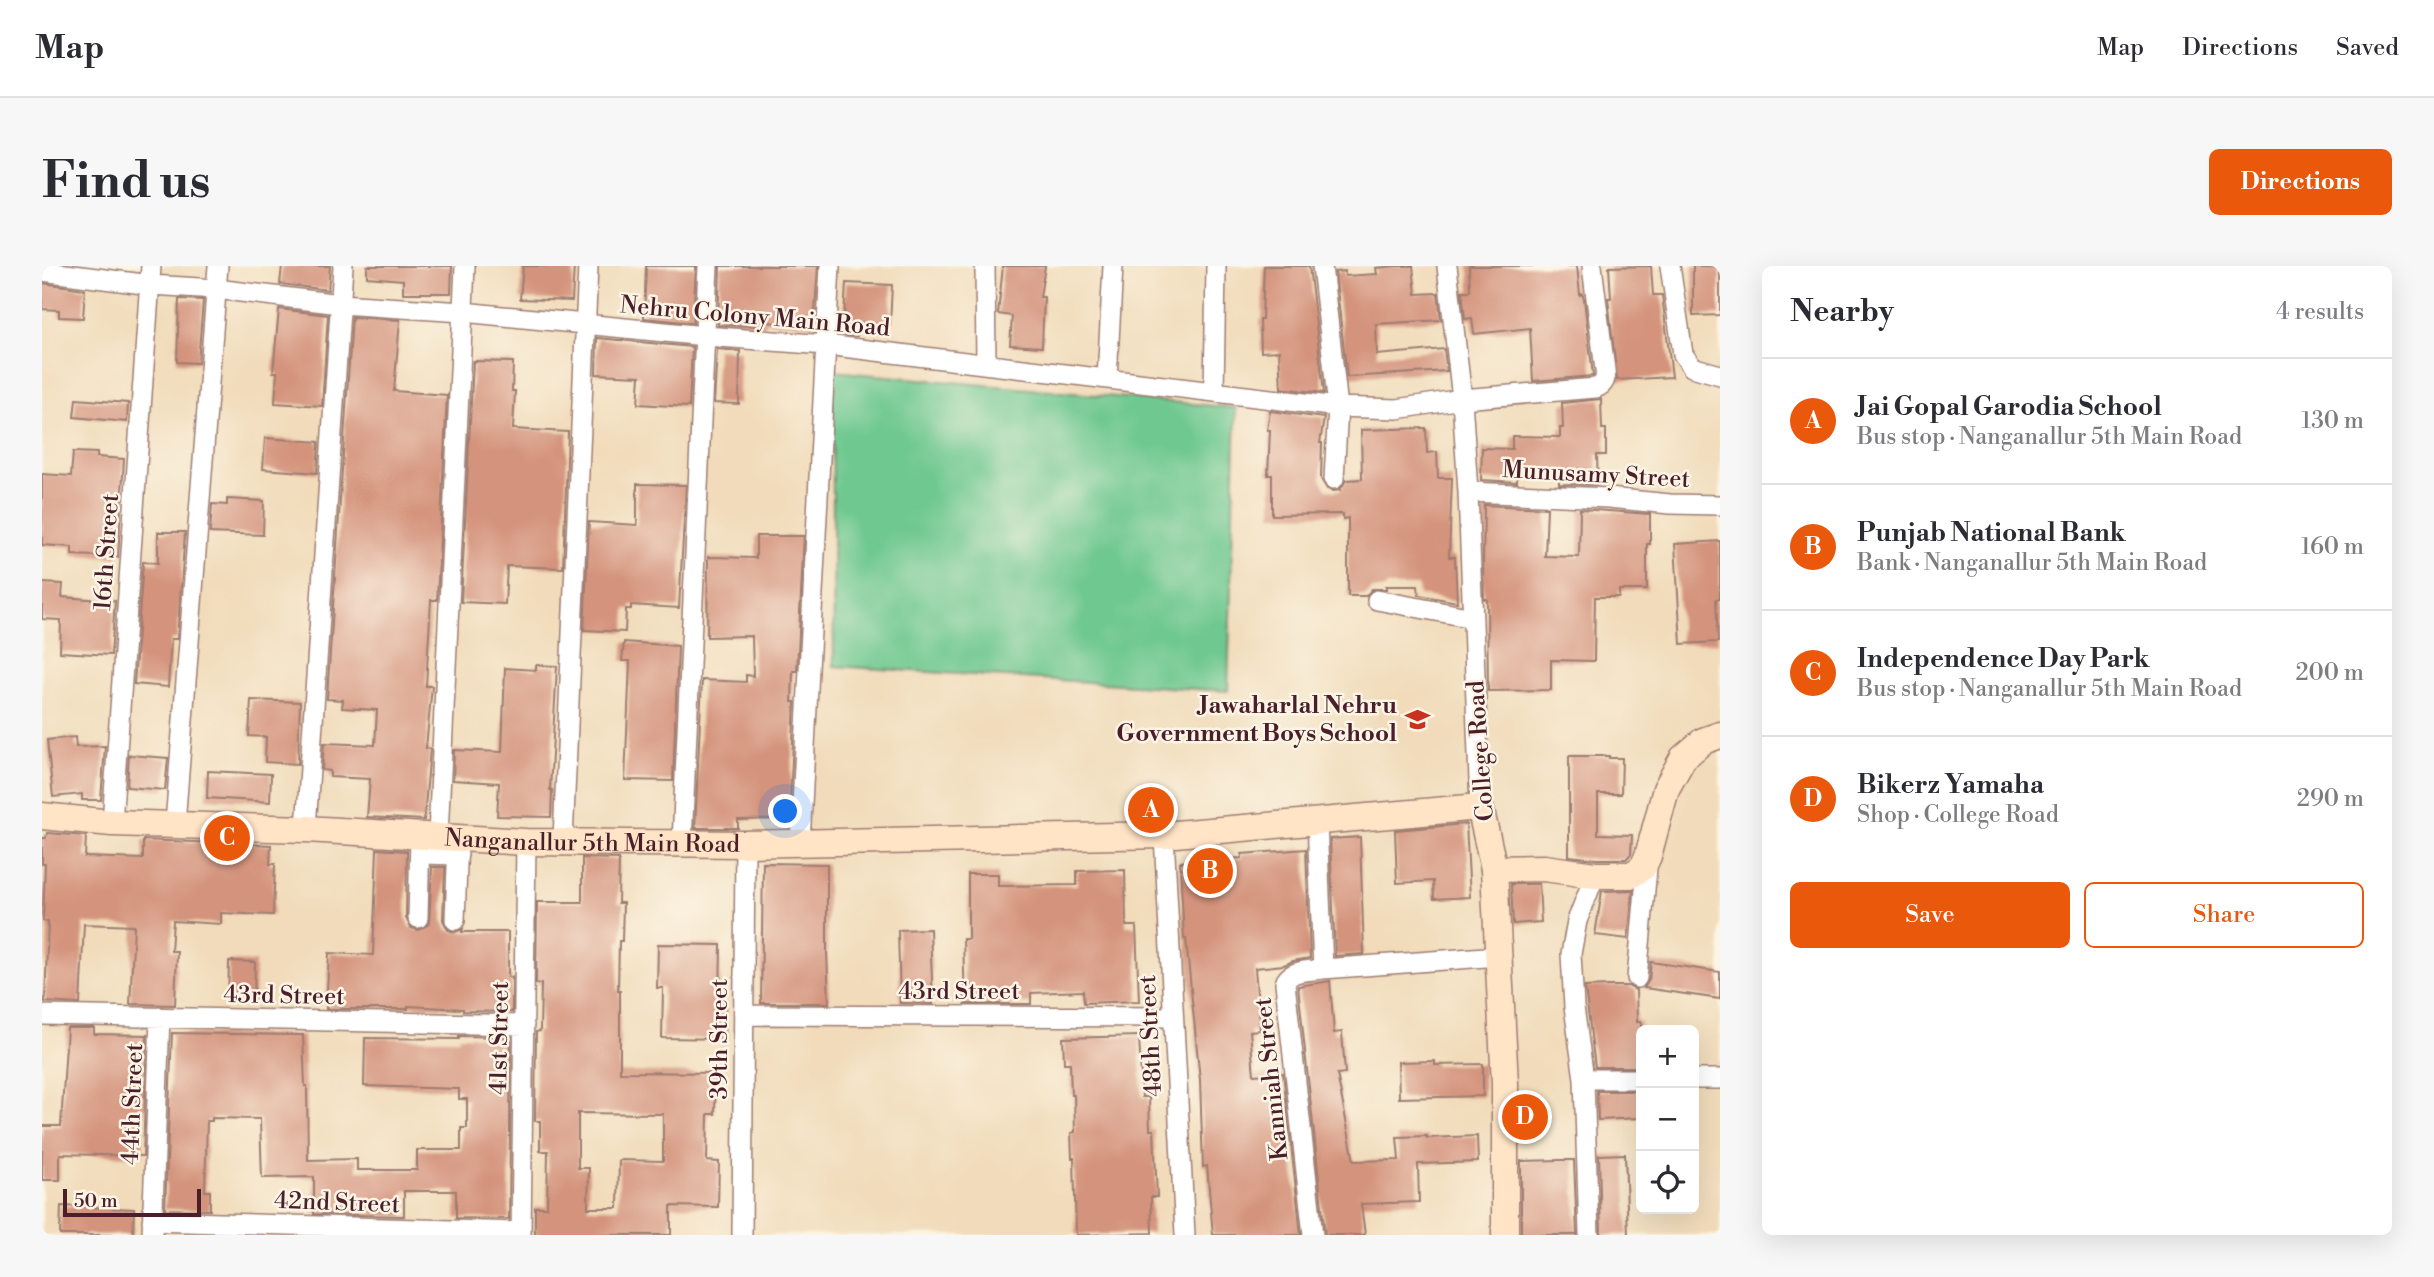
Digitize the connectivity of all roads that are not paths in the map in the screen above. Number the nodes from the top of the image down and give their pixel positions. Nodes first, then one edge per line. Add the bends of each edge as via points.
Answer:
1 (218, 266) edge
2 (343, 266) edge
3 (465, 266) edge
4 (588, 266) edge
5 (708, 266) edge
6 (830, 266) edge
7 (985, 266) edge
8 (1113, 266) edge
9 (1216, 266) edge
10 (1322, 266) edge
11 (1447, 266) edge
12 (1592, 266) edge
13 (1670, 266) edge
14 (42, 271) edge
15 (151, 276) edge
16 (216, 289) junction
17 (340, 304) junction
18 (463, 312) junction
19 (586, 324) junction
20 (705, 336) junction
21 (825, 345) junction
22 (986, 364) junction
23 (1720, 375) edge
24 (1107, 379) junction
25 (1214, 392) junction
26 (1462, 398) junction
27 (1338, 407) junction
28 (1334, 478) dead end
29 (1468, 492) junction
30 (1720, 505) edge
31 (1377, 600) dead end
32 (1473, 618) junction
33 (1720, 735) edge
34 (1480, 807) junction
35 (42, 816) edge
36 (1317, 821) junction
37 (112, 823) junction
38 (175, 824) junction
39 (306, 829) junction
40 (1164, 835) junction
41 (563, 840) junction
42 (526, 842) junction
43 (800, 842) junction
44 (682, 843) junction
45 (439, 844) junction
46 (745, 844) junction
47 (1645, 862) junction
48 (1494, 869) junction
49 (1595, 875) junction
50 (418, 918) dead end
51 (455, 920) dead end
52 (1499, 956) junction
53 (1323, 969) junction
54 (1637, 978) dead end
55 (42, 1015) edge
56 (744, 1015) junction
57 (160, 1017) junction
58 (1173, 1017) junction
59 (524, 1025) junction
60 (1584, 1079) junction
61 (1636, 1079) edge
62 (1699, 1079) edge
63 (1720, 1079) edge
64 (152, 1228) edge
65 (408, 1232) edge
66 (521, 1233) edge
67 (742, 1235) edge
68 (1185, 1235) edge
69 (1313, 1235) edge
70 (1505, 1235) edge
71 (1589, 1235) edge

1 - 16 street
2 - 17 street
3 - 18 street
4 - 19 street
5 - 20 street
6 - 21 street
7 - 22 street
8 - 24 street
9 - 25 street
10 - 27 street
11 - 26 street, College Road
12 - 26 street, Nehru Colony Main Road via 1606,379 1601,386
13 - 23 street via 1683,354 1692,368
14 - 15 street, Nehru Colony Main Road
15 - 16 street, Nehru Colony Main Road
15 - 37 street, 16th Street
16 - 17 street, Nehru Colony Main Road
16 - 38 street
17 - 18 street, Nehru Colony Main Road
17 - 39 street
18 - 19 street, Nehru Colony Main Road
18 - 45 street
19 - 20 street, Nehru Colony Main Road
19 - 41 street
20 - 21 street, Nehru Colony Main Road
20 - 44 street
21 - 22 street, Nehru Colony Main Road
21 - 43 street
22 - 24 street, Nehru Colony Main Road
24 - 25 street, Nehru Colony Main Road
25 - 27 street, Nehru Colony Main Road
26 - 27 street, Nehru Colony Main Road via 1397,409
26 - 29 street, College Road
27 - 28 street
29 - 30 street, Munusamy Street
29 - 32 street, College Road
31 - 32 street
32 - 34 street, College Road
33 - 47 street via 1692,748 1673,773
34 - 36 street, Nanganallur 5th Main Road
34 - 48 street, College Road
35 - 37 street, Nanganallur 5th Main Road
36 - 40 street, Nanganallur 5th Main Road
36 - 53 street
37 - 38 street, Nanganallur 5th Main Road
38 - 39 street, Nanganallur 5th Main Road
39 - 45 street, Nanganallur 5th Main Road
40 - 43 street, Nanganallur 5th Main Road
40 - 58 street, 48th Street
41 - 42 street, Nanganallur 5th Main Road
41 - 44 street, Nanganallur 5th Main Road
42 - 45 street, Nanganallur 5th Main Road
42 - 59 street, 41st Street
43 - 46 street, Nanganallur 5th Main Road
44 - 46 street, Nanganallur 5th Main Road
45 - 50 street
45 - 51 street
46 - 56 street, 39th Street
47 - 49 street via 1630,875
47 - 54 street
48 - 49 street via 1544,868
48 - 52 street, College Road
49 - 60 street via 1572,945
52 - 53 street, Kanniah Street
52 - 70 street, College Road
53 - 69 street, Kanniah Street via 1292,973 1285,983
55 - 57 street, 43rd Street
56 - 58 street, 43rd Street
56 - 67 street, 39th Street
57 - 59 street, 43rd Street
57 - 64 street, 44th Street
58 - 68 street, 48th Street
59 - 66 street, 41st Street
60 - 61 street
60 - 71 street
62 - 63 street
64 - 65 street, 42nd Street
65 - 66 street, 42nd Street

